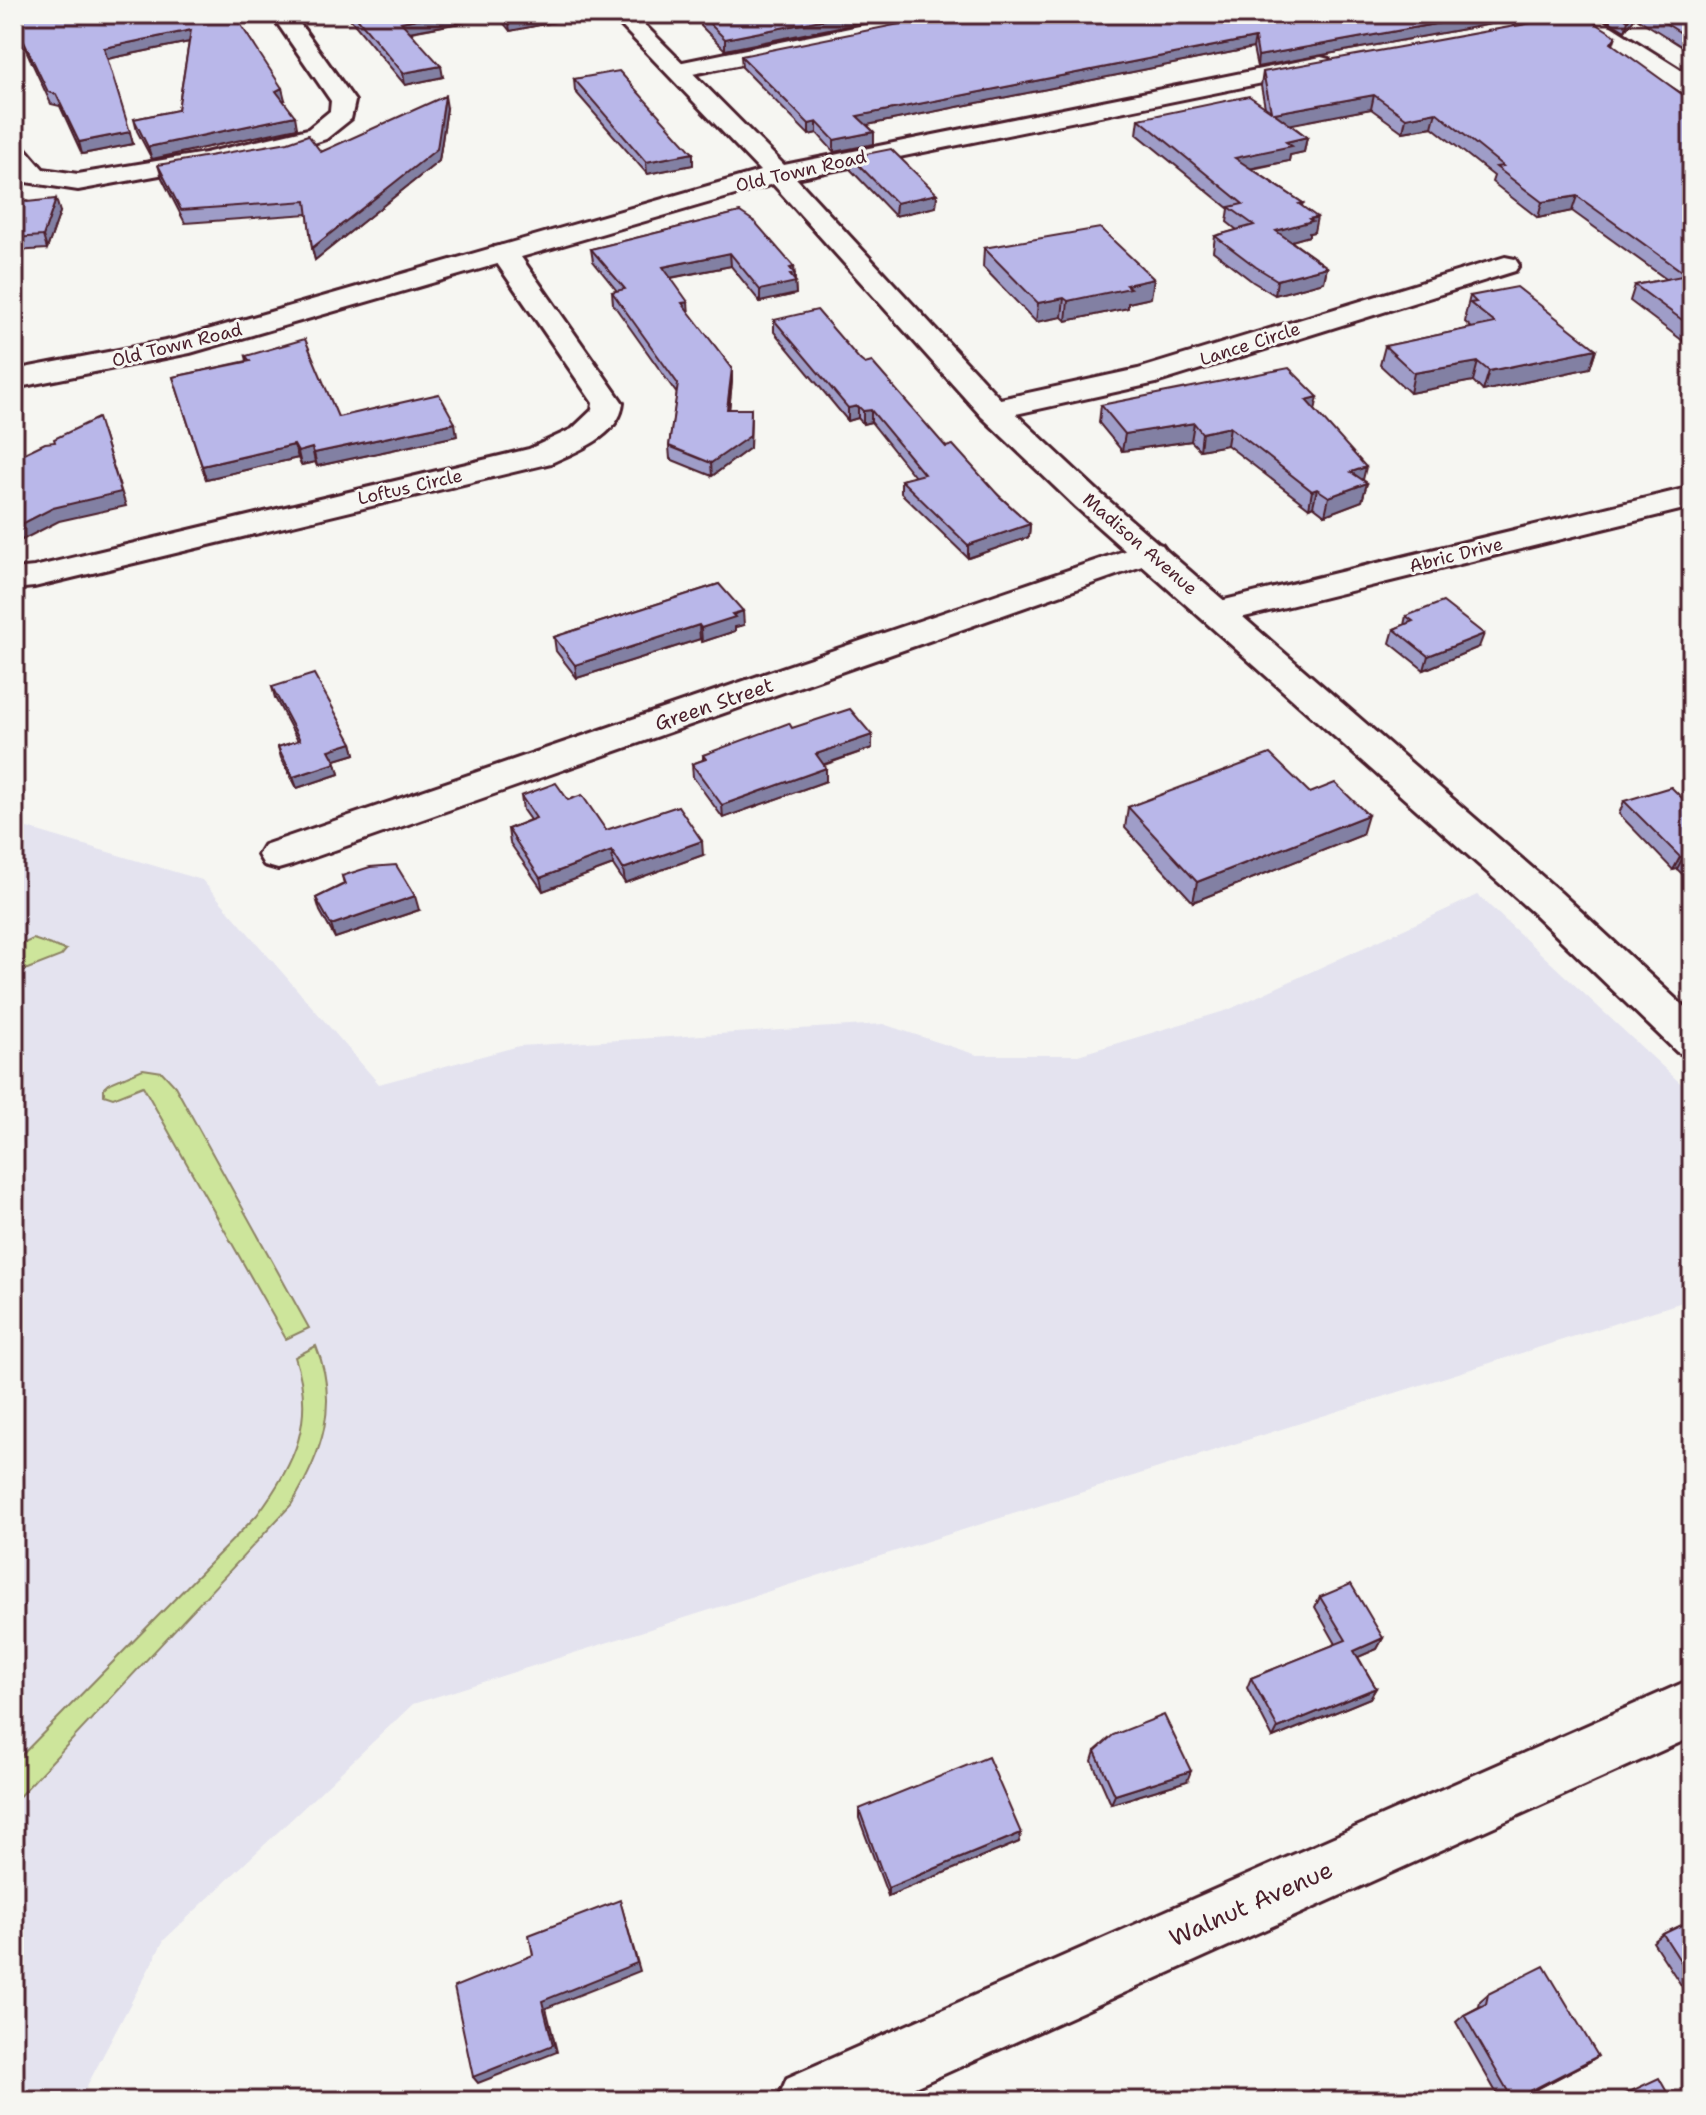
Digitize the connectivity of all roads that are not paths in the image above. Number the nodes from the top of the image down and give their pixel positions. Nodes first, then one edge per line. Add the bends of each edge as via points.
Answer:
1 (621, 14) edge
2 (952, 14) edge
3 (293, 16) edge
4 (1590, 16) edge
5 (1505, 30) edge
6 (1339, 60) edge
7 (678, 70) junction
8 (1692, 88) edge
9 (14, 151) edge
10 (778, 174) junction
11 (504, 253) junction
12 (1505, 265) dead end
13 (14, 379) edge
14 (993, 410) junction
15 (1692, 497) edge
16 (1150, 552) junction
17 (14, 579) edge
18 (1220, 612) junction
19 (278, 855) dead end
20 (1692, 1040) edge
21 (1692, 1708) edge
22 (810, 2101) edge

1 - 7 street, Madison Avenue
2 - 7 street
3 - 9 street via 343,101 342,114 317,134 205,161 78,182 35,176
4 - 5 street
4 - 8 street
6 - 10 street, Old Town Road
7 - 10 street, Madison Avenue
10 - 11 street, Old Town Road
10 - 14 street, Madison Avenue
11 - 13 street, Old Town Road via 180,347
11 - 17 street, Loftus Circle via 608,403 607,413 583,436 540,456
12 - 14 street, Lance Circle via 1145,377
14 - 16 street, Madison Avenue
15 - 18 street, Abric Drive
16 - 18 street, Madison Avenue
16 - 19 street, Green Street
18 - 20 street, Madison Avenue via 1546,902
21 - 22 street, Walnut Avenue

